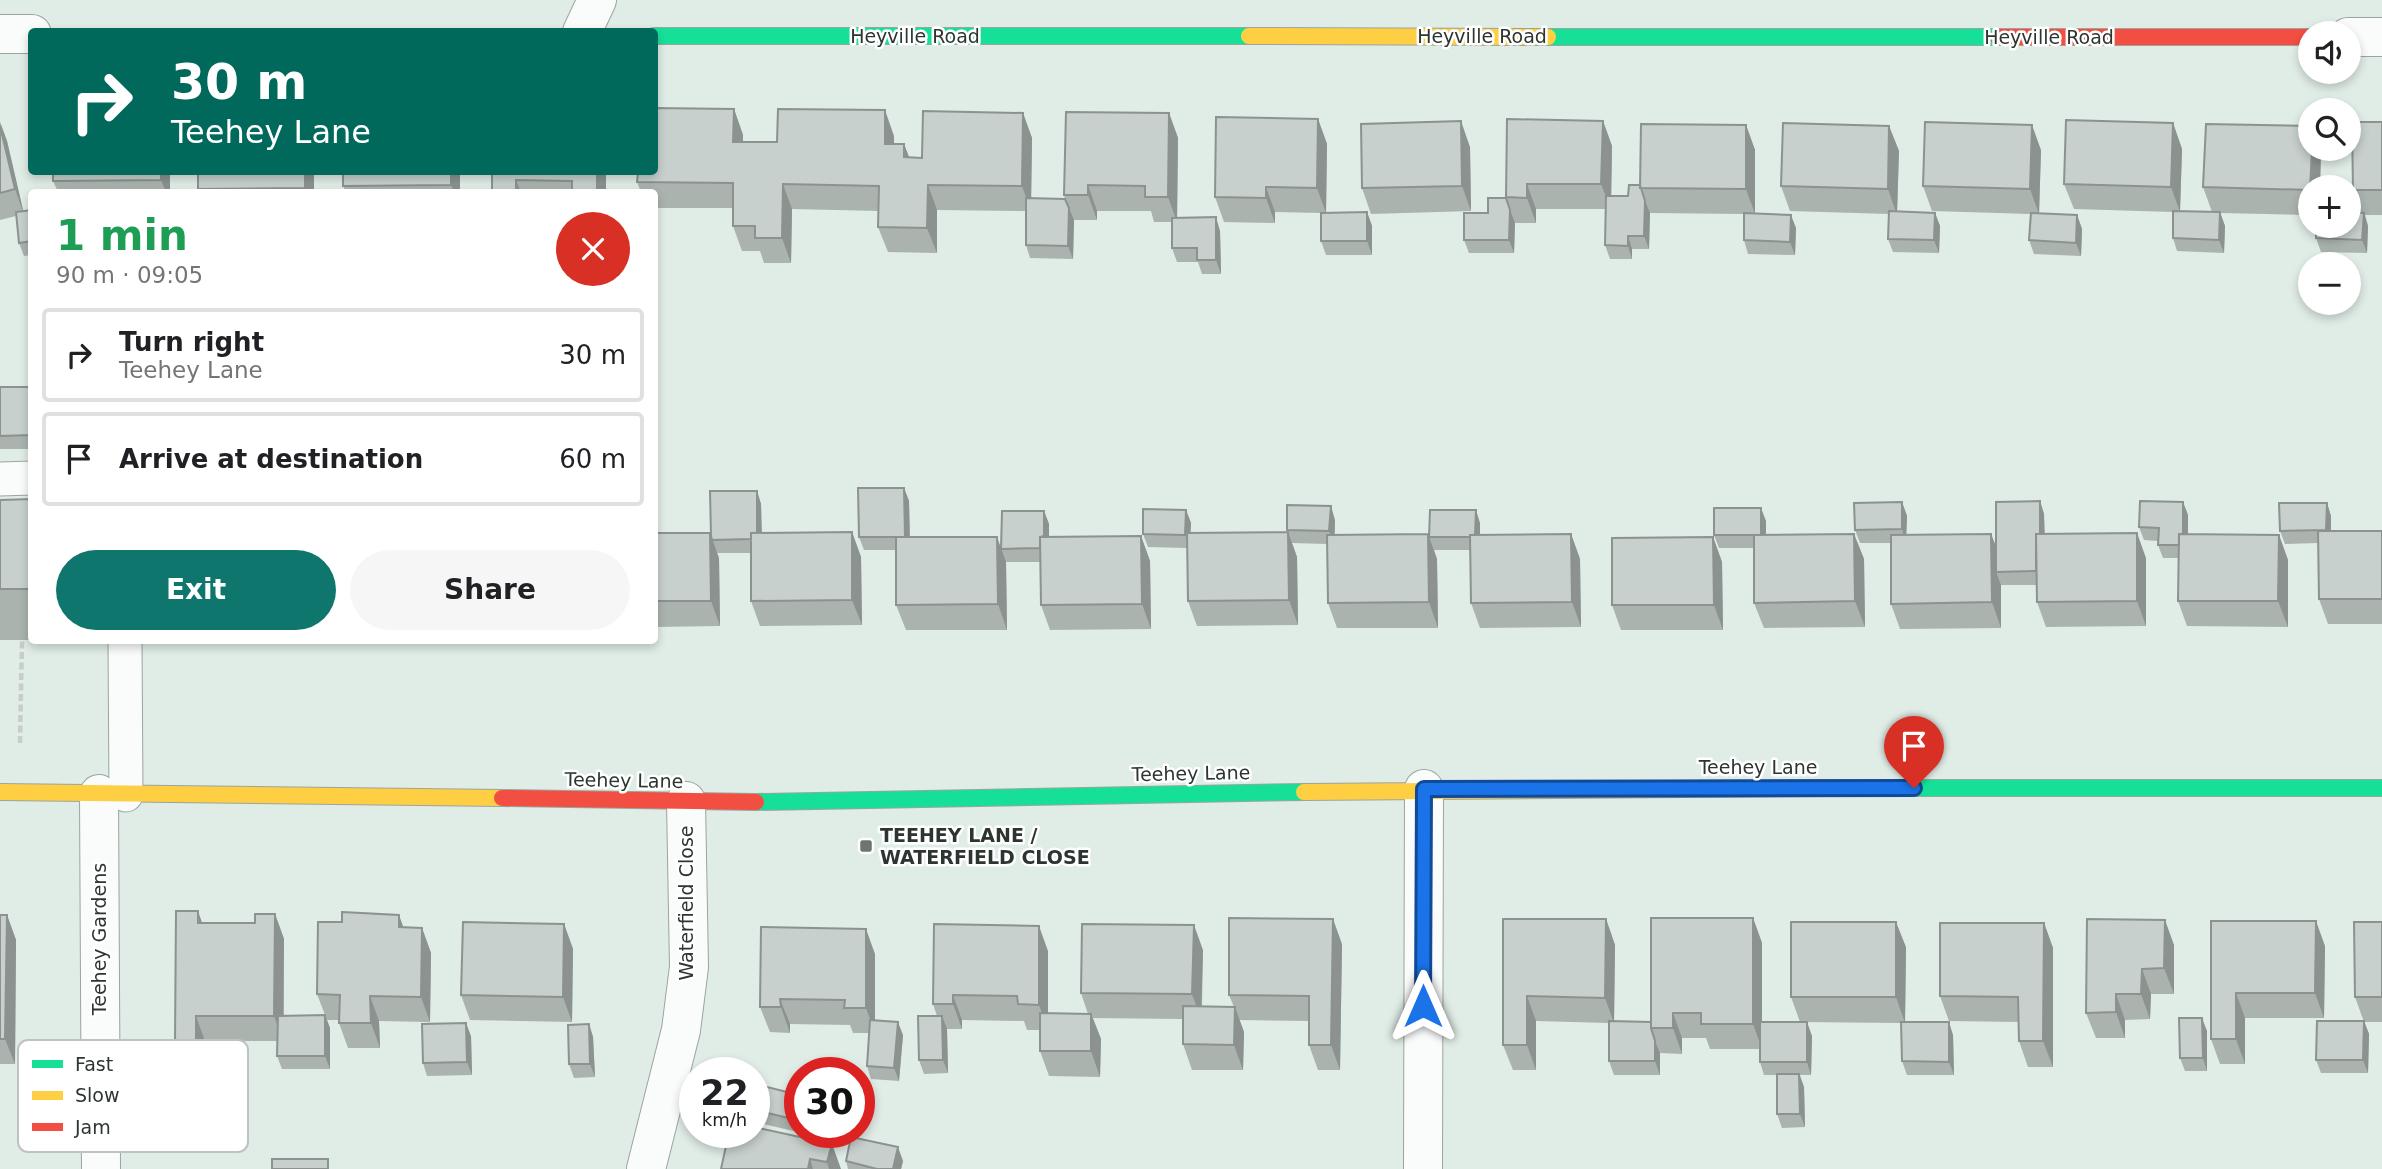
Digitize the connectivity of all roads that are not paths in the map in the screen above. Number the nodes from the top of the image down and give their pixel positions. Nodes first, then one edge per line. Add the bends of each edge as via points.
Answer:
1 (597, 0) edge
2 (584, 28) edge
3 (0, 34) edge
4 (28, 34) edge
5 (658, 36) edge
6 (2298, 37) edge
7 (2361, 37) edge
8 (2382, 37) edge
9 (28, 478) edge
10 (0, 479) edge
11 (125, 644) edge
12 (2382, 788) edge
13 (1424, 789) junction
14 (0, 792) edge
15 (112, 794) junction
16 (687, 801) junction
17 (105, 1040) edge
18 (646, 1169) edge
19 (1423, 1169) edge

1 - 2 street
3 - 4 street
5 - 6 street, Heyville Road
7 - 8 street
9 - 10 lane
11 - 15 lane
12 - 13 street, Teehey Lane
13 - 16 street, Teehey Lane
13 - 19 street
14 - 15 street, Teehey Lane
15 - 16 street, Teehey Lane
15 - 17 street, Teehey Gardens
16 - 18 street, Waterfield Close via 689,967 681,1030

